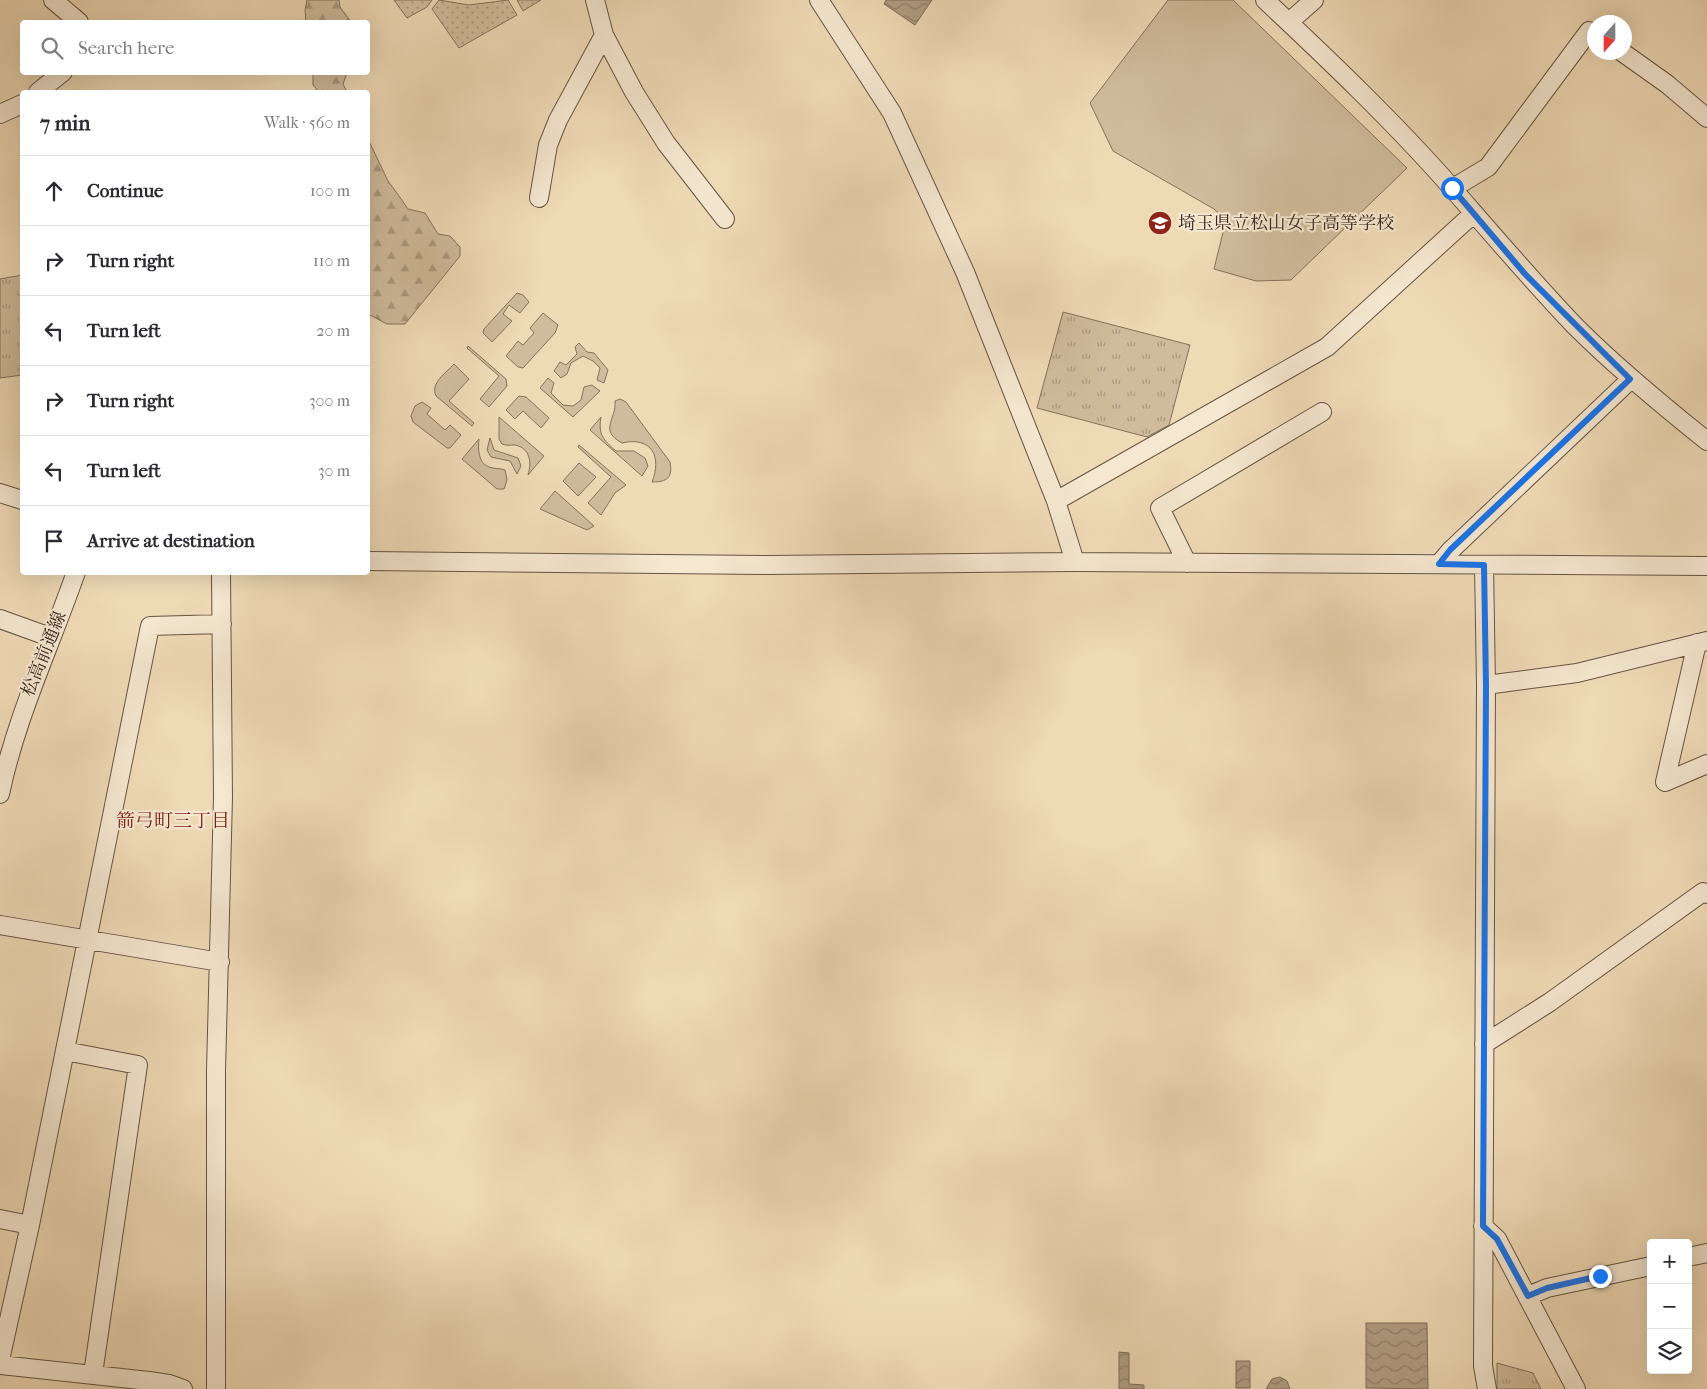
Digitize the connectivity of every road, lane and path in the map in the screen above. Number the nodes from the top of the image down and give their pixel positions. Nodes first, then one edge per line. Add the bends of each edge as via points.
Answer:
1 (53, 0) edge
2 (595, 0) edge
3 (819, 0) edge
4 (1265, 0) edge
5 (1314, 0) edge
6 (78, 20) edge
7 (1288, 22) junction
8 (1587, 34) edge
9 (604, 35) junction
10 (1632, 59) edge
11 (59, 75) edge
12 (40, 90) edge
13 (20, 105) edge
14 (0, 114) edge
15 (1707, 118) edge
16 (1452, 188) junction
17 (539, 198) dead end
18 (1474, 214) junction
19 (726, 219) dead end
20 (1630, 379) junction
21 (1322, 412) dead end
22 (1707, 441) edge
23 (0, 493) edge
24 (20, 499) edge
25 (1056, 501) junction
26 (370, 561) edge
27 (1075, 562) junction
28 (1187, 563) junction
29 (1439, 564) junction
30 (1484, 565) junction
31 (1707, 566) edge
32 (75, 575) edge
33 (221, 575) edge
34 (0, 619) edge
35 (222, 624) junction
36 (50, 637) junction
37 (1702, 642) edge
38 (1486, 685) junction
39 (1707, 764) edge
40 (0, 794) edge
41 (1707, 894) edge
42 (0, 925) edge
43 (88, 939) junction
44 (220, 962) junction
45 (1484, 1044) junction
46 (65, 1051) junction
47 (0, 1219) edge
48 (30, 1225) junction
49 (1483, 1226) junction
50 (1707, 1253) edge
51 (1692, 1256) edge
52 (1647, 1267) edge
53 (1528, 1296) junction
54 (0, 1360) edge
55 (0, 1365) edge
56 (93, 1374) junction
57 (182, 1389) edge
58 (216, 1389) edge
59 (1486, 1389) edge
60 (1576, 1389) edge

1 - 6 street
2 - 9 street
3 - 25 street via 892,113 965,272
4 - 7 street
5 - 7 street
7 - 16 street
8 - 16 street via 1488,167
9 - 17 street via 548,145
9 - 19 street via 666,143
10 - 15 street
11 - 12 street
13 - 14 street
16 - 18 street
18 - 20 street via 1525,274
18 - 25 street via 1327,347
20 - 22 street
20 - 29 street
21 - 28 street via 1160,508
23 - 24 street
25 - 27 street
26 - 27 street via 758,565
27 - 28 street
28 - 29 street
29 - 30 street
30 - 31 street
30 - 38 street
32 - 36 street, 松高前通線
33 - 35 street
34 - 36 street
35 - 43 street via 150,626
35 - 44 street
36 - 40 street, 松高前通線 via 25,703
37 - 38 street via 1577,673
37 - 39 street via 1664,782
38 - 45 street
41 - 45 street via 1703,892 1550,1002
42 - 43 street
43 - 44 street
43 - 46 street
44 - 58 street via 216,1070
45 - 49 street
46 - 48 street
46 - 56 street via 138,1065
47 - 48 street
48 - 54 street
49 - 53 street via 1497,1239
49 - 59 street via 1483,1366
50 - 51 street
52 - 53 street via 1547,1288
53 - 60 street
55 - 56 street
56 - 57 street via 169,1384

